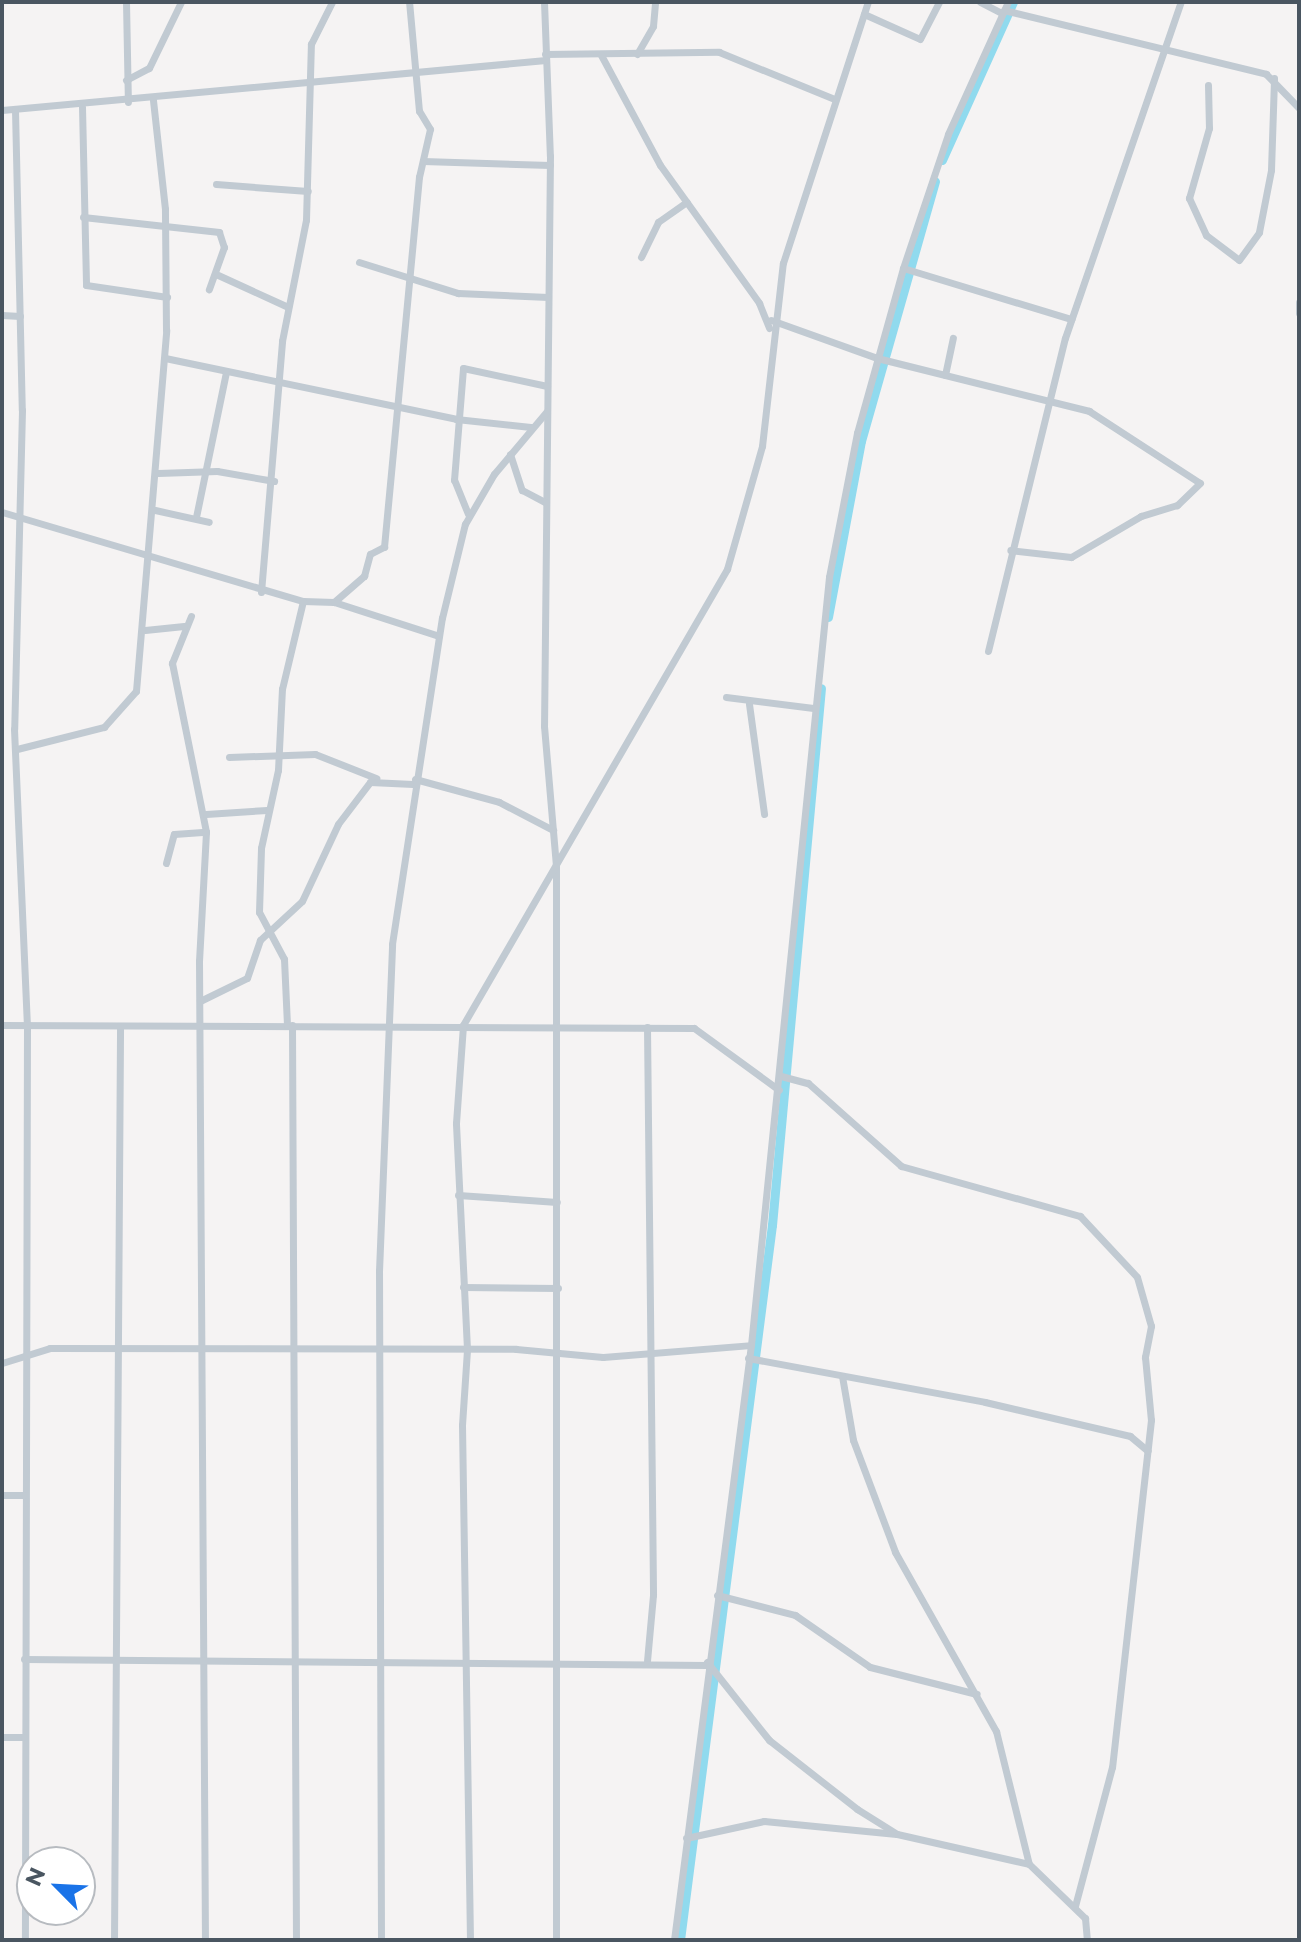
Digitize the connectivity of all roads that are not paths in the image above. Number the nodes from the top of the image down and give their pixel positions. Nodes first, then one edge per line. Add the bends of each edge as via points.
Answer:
1 (126, 2) edge
2 (181, 2) edge
3 (332, 2) edge
4 (409, 2) edge
5 (544, 2) edge
6 (655, 2) edge
7 (868, 2) edge
8 (939, 2) edge
9 (980, 2) edge
10 (1181, 2) edge
11 (1005, 8) edge
12 (864, 14) junction
13 (1164, 50) junction
14 (637, 54) junction
15 (601, 55) junction
16 (546, 57) junction
17 (420, 73) junction
18 (1274, 78) junction
19 (126, 80) junction
20 (309, 84) junction
21 (1208, 85) dead end
22 (834, 99) junction
23 (153, 100) junction
24 (128, 102) junction
25 (82, 107) junction
26 (1299, 108) edge
27 (2, 110) edge
28 (15, 110) junction
29 (423, 161) junction
30 (550, 165) junction
31 (216, 184) dead end
32 (308, 191) junction
33 (687, 202) junction
34 (83, 217) junction
35 (166, 223) junction
36 (641, 257) dead end
37 (359, 262) dead end
38 (903, 268) junction
39 (218, 275) junction
40 (412, 282) junction
41 (209, 289) dead end
42 (167, 297) junction
43 (548, 297) junction
44 (1299, 302) edge
45 (288, 307) junction
46 (1299, 313) edge
47 (2, 315) edge
48 (20, 316) junction
49 (1071, 319) junction
50 (771, 320) junction
51 (770, 330) junction
52 (953, 338) dead end
53 (165, 358) junction
54 (877, 358) junction
55 (226, 372) junction
56 (945, 375) junction
57 (283, 383) junction
58 (547, 386) junction
59 (1049, 397) junction
60 (399, 407) junction
61 (547, 411) junction
62 (456, 419) junction
63 (531, 427) junction
64 (510, 454) junction
65 (206, 472) junction
66 (158, 473) junction
67 (274, 481) junction
68 (545, 502) junction
69 (155, 510) junction
70 (2, 512) edge
71 (468, 514) junction
72 (18, 515) junction
73 (196, 517) junction
74 (209, 522) dead end
75 (1010, 550) junction
76 (152, 554) junction
77 (261, 592) junction
78 (303, 601) junction
79 (334, 602) junction
80 (191, 616) dead end
81 (184, 626) junction
82 (2, 629) edge
83 (145, 630) junction
84 (14, 632) junction
85 (439, 636) junction
86 (988, 651) dead end
87 (726, 697) dead end
88 (749, 704) junction
89 (813, 708) junction
90 (17, 749) junction
91 (277, 756) junction
92 (229, 757) dead end
93 (376, 778) junction
94 (414, 781) junction
95 (267, 810) junction
96 (206, 814) junction
97 (764, 814) dead end
98 (553, 830) junction
99 (206, 832) junction
100 (166, 863) dead end
101 (556, 865) junction
102 (269, 932) junction
103 (200, 1001) junction
104 (200, 1024) junction
105 (2, 1025) edge
106 (27, 1025) junction
107 (289, 1025) junction
108 (463, 1025) junction
109 (557, 1025) junction
110 (120, 1026) junction
111 (384, 1027) junction
112 (647, 1027) junction
113 (781, 1076) junction
114 (779, 1090) junction
115 (458, 1195) junction
116 (557, 1202) junction
117 (463, 1287) junction
118 (558, 1288) junction
119 (751, 1345) junction
120 (296, 1346) junction
121 (114, 1347) junction
122 (202, 1347) junction
123 (467, 1349) junction
124 (379, 1350) junction
125 (26, 1353) junction
126 (559, 1355) junction
127 (647, 1356) junction
128 (748, 1358) junction
129 (2, 1363) edge
130 (842, 1376) junction
131 (1148, 1451) junction
132 (2, 1495) edge
133 (25, 1495) junction
134 (717, 1595) junction
135 (24, 1659) junction
136 (114, 1660) junction
137 (382, 1661) junction
138 (559, 1661) junction
139 (647, 1661) junction
140 (201, 1662) junction
141 (294, 1663) junction
142 (707, 1664) junction
143 (465, 1665) junction
144 (977, 1694) junction
145 (2, 1737) edge
146 (24, 1737) junction
147 (897, 1834) junction
148 (686, 1838) junction
149 (1029, 1864) junction
150 (1075, 1906) junction
151 (25, 1940) edge
152 (114, 1940) edge
153 (205, 1940) edge
154 (296, 1940) edge
155 (381, 1940) edge
156 (470, 1940) edge
157 (556, 1940) edge
158 (674, 1940) edge
159 (1087, 1940) edge

1 - 19 street
2 - 19 street via 149,68
3 - 20 street via 311,44
4 - 17 street
5 - 16 street
6 - 14 street via 653,26
7 - 12 street
8 - 12 street via 920,39
9 - 11 street
10 - 13 street
11 - 13 street
11 - 38 street via 948,134
12 - 22 street
13 - 18 street
13 - 49 street
14 - 15 street
14 - 22 street via 719,52
15 - 16 street
15 - 33 street
16 - 17 street
16 - 30 street
17 - 20 street
17 - 29 street via 419,111 430,129
18 - 21 street via 1271,170 1259,232 1239,260 1206,235 1189,198 1209,128
18 - 26 street
19 - 24 street
20 - 23 street
20 - 32 street
22 - 50 street
23 - 24 street
23 - 35 street
24 - 25 street
25 - 28 street
25 - 34 street
27 - 28 street
28 - 48 street
29 - 30 street
29 - 40 street
30 - 43 street
31 - 32 street
32 - 45 street
33 - 36 street via 658,222
33 - 51 street via 759,303
34 - 35 street
34 - 42 street via 86,285
35 - 39 street via 224,236
35 - 42 street
37 - 40 street
38 - 49 street
38 - 54 street
39 - 41 street
39 - 45 street
40 - 43 street via 458,293
40 - 60 street
42 - 53 street
43 - 58 street
44 - 46 street
45 - 57 street
47 - 48 street
48 - 72 street
49 - 59 street
50 - 51 street
50 - 54 street
51 - 101 street via 762,446 727,569
52 - 56 street
53 - 55 street
53 - 66 street
54 - 56 street
54 - 89 street via 829,577
55 - 57 street
55 - 65 street
56 - 59 street
57 - 60 street
57 - 67 street
58 - 61 street
58 - 62 street via 466,366
59 - 75 street
59 - 75 street via 1089,411 1200,483 1177,505 1141,516 1071,557
60 - 62 street
60 - 79 street via 384,547
61 - 63 street
61 - 68 street
62 - 63 street
62 - 71 street via 454,480
63 - 64 street
64 - 68 street via 522,490
64 - 71 street
65 - 66 street
65 - 67 street
65 - 73 street
66 - 69 street
67 - 77 street
68 - 98 street via 544,726
69 - 73 street
69 - 76 street
70 - 72 street
71 - 85 street
72 - 76 street
72 - 84 street
73 - 74 street
75 - 86 street
76 - 77 street
76 - 83 street
77 - 78 street
78 - 79 street
78 - 91 street via 282,689
79 - 85 street
80 - 81 street
81 - 83 street
81 - 96 street via 172,663
82 - 84 street
83 - 90 street via 136,691 110,723
84 - 90 street
85 - 94 street
87 - 88 street
88 - 89 street
88 - 97 street
89 - 113 street
90 - 106 street
91 - 92 street
91 - 93 street via 315,754
91 - 95 street
93 - 94 street
93 - 102 street via 338,824 302,901
94 - 98 street via 499,802
94 - 111 street
95 - 96 street
95 - 102 street via 258,903
96 - 99 street
98 - 101 street
99 - 100 street via 174,834
99 - 103 street
101 - 108 street
101 - 109 street
102 - 103 street via 247,978
102 - 107 street via 284,959
103 - 104 street
104 - 107 street
104 - 110 street
104 - 122 street
105 - 106 street
106 - 110 street
106 - 125 street
107 - 111 street
107 - 120 street
108 - 109 street
108 - 111 street
108 - 115 street
109 - 112 street
109 - 116 street
110 - 121 street
111 - 124 street
112 - 114 street via 704,1029
112 - 127 street
113 - 114 street
113 - 131 street via 808,1083 868,1144 901,1166 1070,1211 1106,1236 1137,1277 1150,1317
114 - 119 street
115 - 116 street
115 - 117 street
116 - 118 street
117 - 118 street
117 - 123 street
118 - 126 street
119 - 127 street
119 - 128 street
120 - 122 street
120 - 124 street
120 - 141 street
121 - 122 street
121 - 125 street
121 - 136 street
122 - 140 street
123 - 124 street
123 - 126 street
123 - 143 street
124 - 137 street
125 - 129 street
125 - 133 street
126 - 127 street
126 - 138 street
127 - 139 street via 653,1595
128 - 130 street
128 - 134 street
130 - 131 street via 1130,1436
130 - 144 street via 853,1440 890,1541
131 - 150 street via 1112,1767
132 - 133 street
133 - 135 street
134 - 142 street
134 - 144 street via 795,1615 870,1667
135 - 136 street
135 - 146 street
136 - 140 street
136 - 152 street
137 - 141 street
137 - 143 street
137 - 155 street
138 - 139 street
138 - 143 street
138 - 157 street
139 - 142 street
140 - 141 street
140 - 153 street
141 - 154 street
142 - 147 street via 769,1740
142 - 148 street
143 - 156 street
144 - 149 street via 1012,1775
145 - 146 street
146 - 151 street
147 - 148 street via 764,1821
147 - 149 street
148 - 158 street
149 - 150 street
150 - 159 street via 1085,1918

